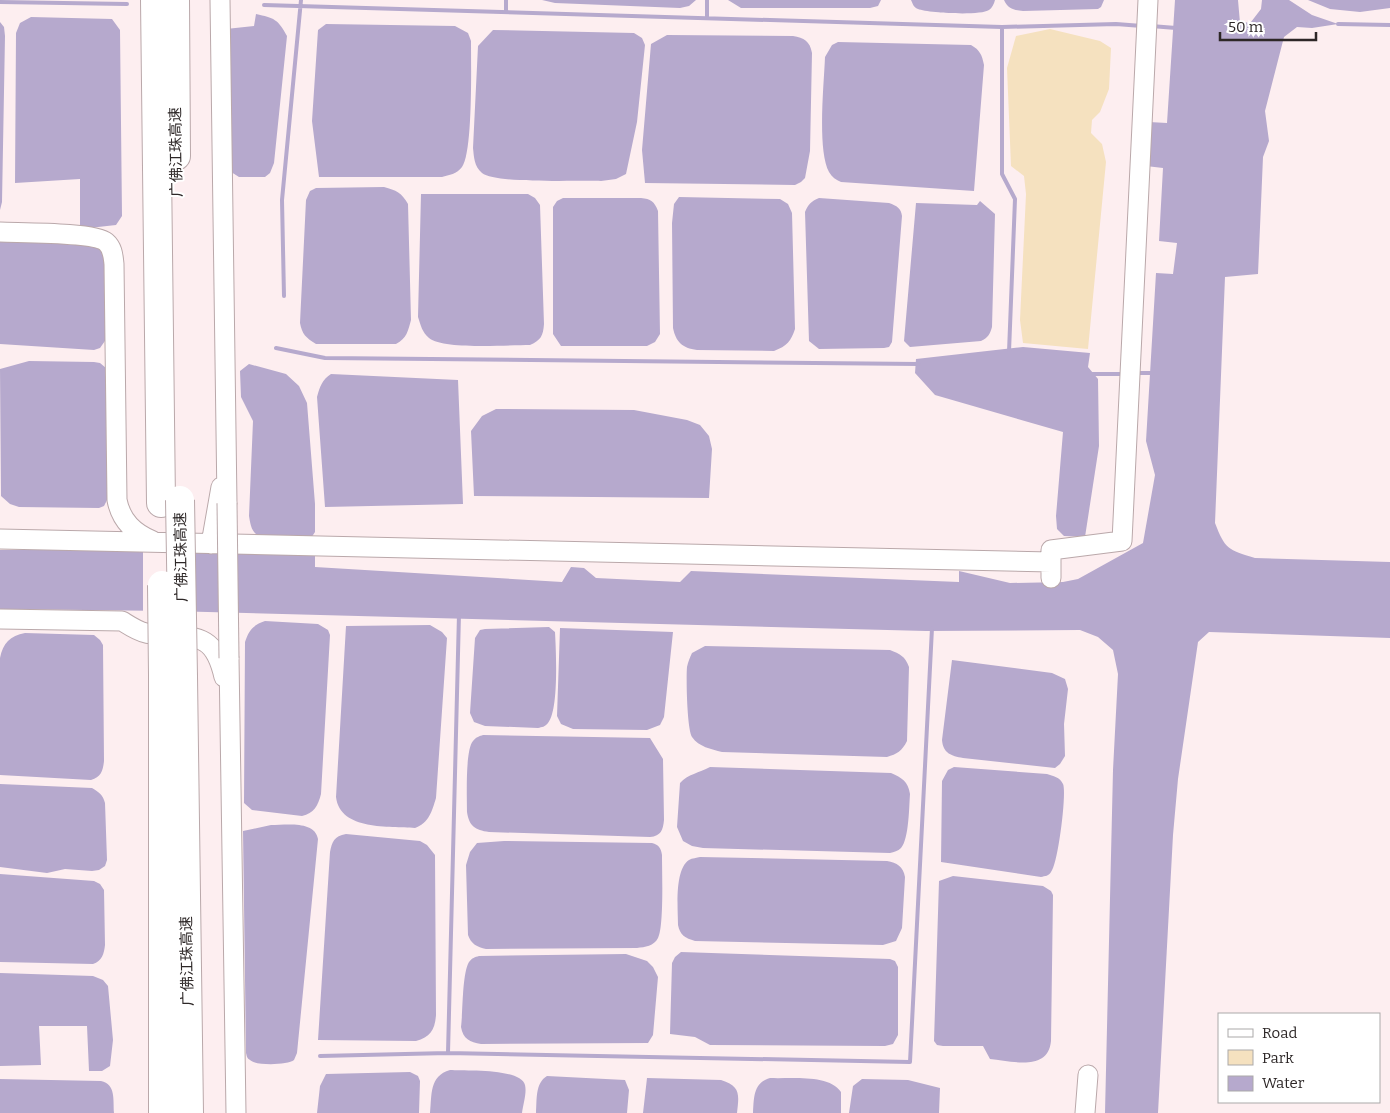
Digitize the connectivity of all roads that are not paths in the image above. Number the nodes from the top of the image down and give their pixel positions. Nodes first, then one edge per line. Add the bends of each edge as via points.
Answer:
1 (155, 0) edge
2 (175, 0) edge
3 (220, 0) edge
4 (1148, 0) edge
5 (0, 232) edge
6 (226, 458) junction
7 (170, 502) junction
8 (0, 539) edge
9 (162, 543) junction
10 (211, 544) junction
11 (0, 619) edge
12 (173, 676) junction
13 (230, 708) junction
14 (1088, 1075) dead end
15 (163, 1113) edge
16 (189, 1113) edge
17 (236, 1113) edge
18 (1085, 1113) edge

1 - 7 highway, 广佛江珠高速
2 - 7 highway, 广佛江珠高速
3 - 6 street
4 - 10 street via 1122,541 1050,550 1051,570
5 - 9 street via 85,236 102,239 110,248 114,264 117,500 129,526 144,537
6 - 10 street
6 - 13 street, bridge
7 - 12 highway, 广佛江珠高速, bridge
8 - 9 street
9 - 10 street
11 - 13 street via 122,621 148,634 195,636 210,645 220,660
12 - 15 highway, 广佛江珠高速
12 - 16 highway, 广佛江珠高速
13 - 17 street
14 - 18 street

